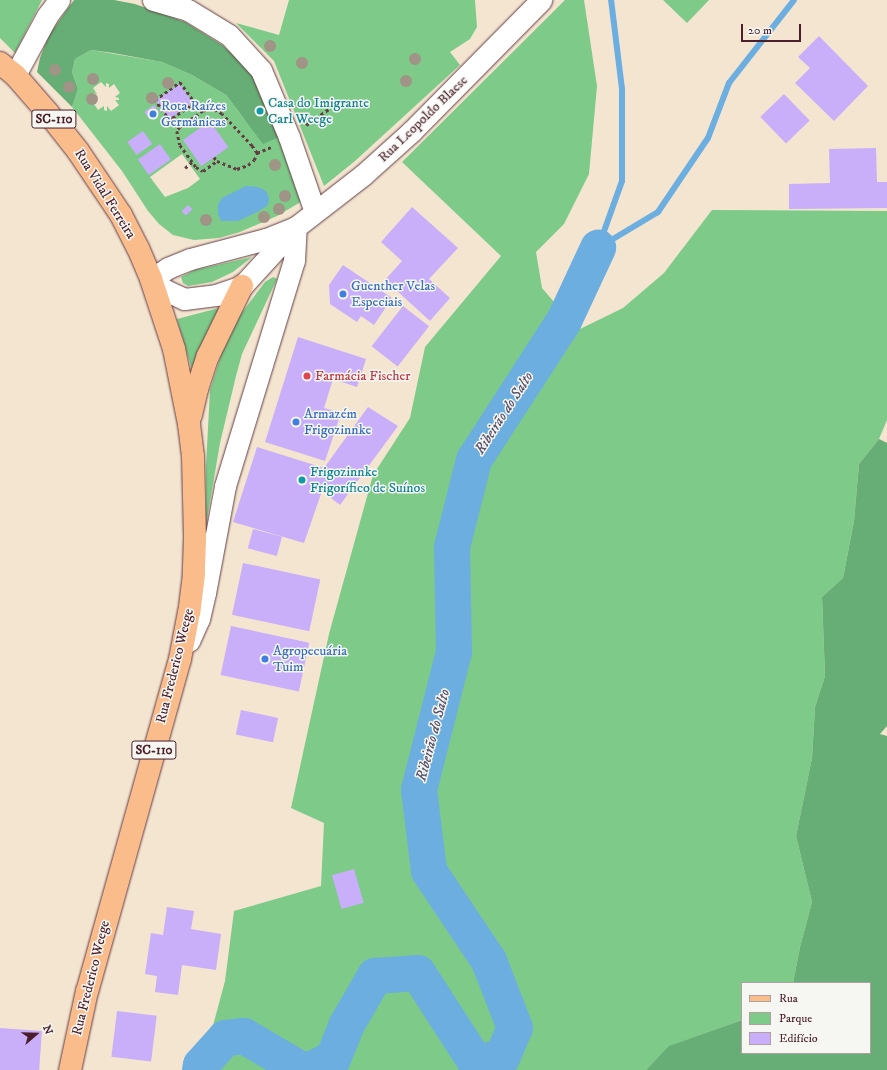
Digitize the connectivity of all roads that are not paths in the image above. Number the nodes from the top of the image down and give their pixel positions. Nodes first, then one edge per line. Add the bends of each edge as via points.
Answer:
1 (59, 0) edge
2 (152, 0) edge
3 (541, 0) edge
4 (7, 69) edge
5 (315, 212) junction
6 (296, 227) junction
7 (151, 279) junction
8 (242, 286) junction
9 (190, 424) junction
10 (180, 659) junction
11 (70, 1070) edge

1 - 4 street
2 - 5 street via 188,10 229,35 261,70 289,137
3 - 5 street, Rua Leopoldo Blaese via 412,131 363,175
4 - 7 main road, Rua Vidal Ferreira / SC-110 via 48,112 100,182 121,215
5 - 6 street, Rua Leopoldo Blaese
6 - 7 street, Rua Leopoldo Blaese via 190,259 168,268
6 - 8 street, Rua Leopoldo Blaese
6 - 10 street via 294,261 288,284 225,486 199,619
7 - 8 street, Rua Leopoldo Blaese via 165,290 184,299 216,295
7 - 9 main road, Rua Frederico Weege / SC-110 via 174,349
8 - 9 main road via 208,356 197,389
9 - 10 main road, Rua Frederico Weege / SC-110 via 195,494 194,574
10 - 11 main road, Rua Frederico Weege / SC-110 via 87,991

